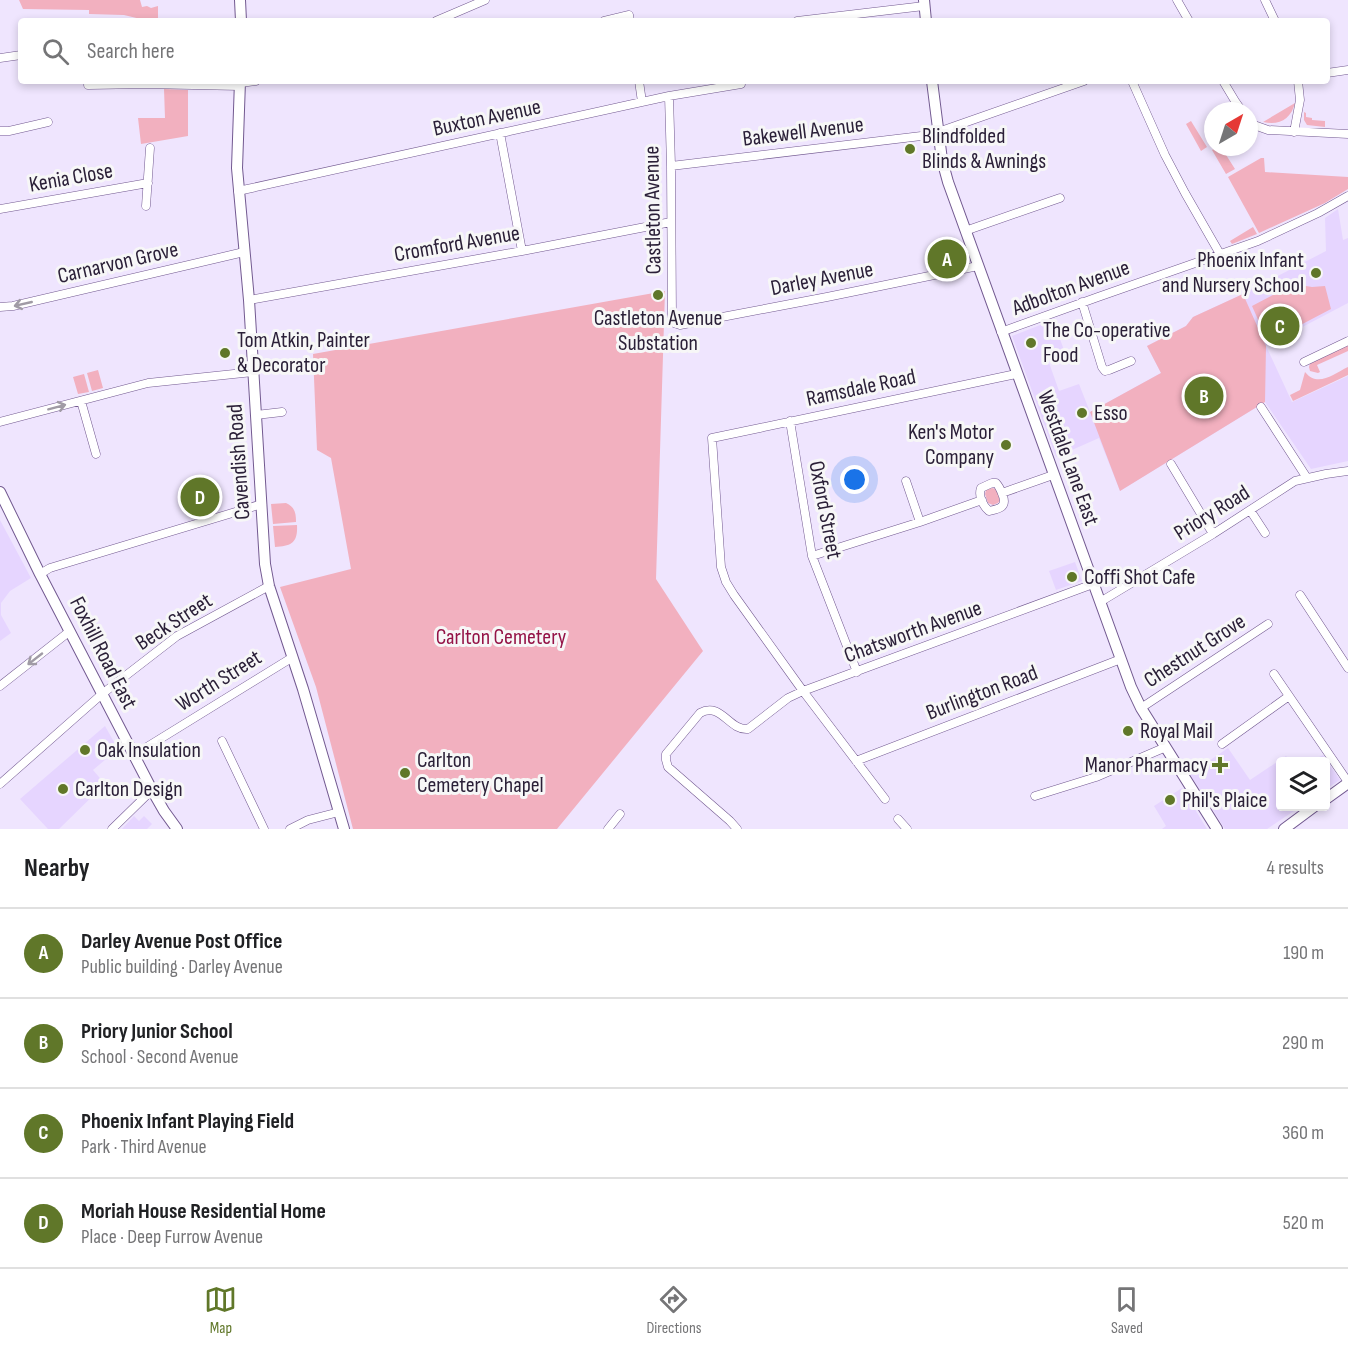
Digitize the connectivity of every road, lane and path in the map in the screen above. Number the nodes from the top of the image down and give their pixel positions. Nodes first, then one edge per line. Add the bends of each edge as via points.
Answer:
1 (240, 0) edge
2 (485, 0) edge
3 (1177, 0) edge
4 (1265, 0) edge
5 (924, 3) edge
6 (241, 18) edge
7 (443, 18) edge
8 (616, 18) edge
9 (630, 18) edge
10 (818, 18) edge
11 (926, 18) edge
12 (1187, 18) edge
13 (1274, 18) edge
14 (18, 55) edge
15 (0, 58) edge
16 (1348, 70) edge
17 (1330, 73) edge
18 (146, 84) edge
19 (240, 84) edge
20 (639, 84) edge
21 (741, 84) edge
22 (932, 84) edge
23 (1076, 84) edge
24 (1133, 84) edge
25 (1225, 84) edge
26 (1298, 84) edge
27 (88, 85) dead end
28 (669, 96) junction
29 (642, 102) junction
30 (1236, 102) edge
31 (48, 122) dead end
32 (1258, 127) edge
33 (0, 131) edge
34 (1294, 132) junction
35 (500, 133) junction
36 (938, 133) junction
37 (1348, 134) edge
38 (150, 148) dead end
39 (671, 166) junction
40 (148, 183) junction
41 (238, 191) junction
42 (1348, 196) edge
43 (1060, 198) dead end
44 (146, 206) dead end
45 (0, 209) edge
46 (671, 222) junction
47 (965, 231) junction
48 (522, 250) junction
49 (244, 252) junction
50 (1220, 254) junction
51 (978, 266) junction
52 (249, 300) junction
53 (1082, 303) junction
54 (0, 307) edge
55 (674, 323) joint
56 (1001, 332) junction
57 (1348, 341) edge
58 (1131, 361) dead end
59 (1304, 362) dead end
60 (253, 372) junction
61 (1016, 374) junction
62 (81, 401) junction
63 (1261, 407) dead end
64 (282, 411) dead end
65 (256, 415) junction
66 (790, 421) junction
67 (0, 422) edge
68 (96, 454) dead end
69 (1171, 464) dead end
70 (1348, 471) edge
71 (1053, 475) junction
72 (1307, 478) junction
73 (906, 481) dead end
74 (0, 492) edge
75 (1002, 493) junction
76 (982, 500) junction
77 (261, 504) junction
78 (1250, 510) junction
79 (920, 522) junction
80 (1265, 533) dead end
81 (1213, 534) junction
82 (812, 556) junction
83 (40, 574) junction
84 (1094, 584) junction
85 (269, 586) junction
86 (1300, 595) dead end
87 (1101, 602) junction
88 (1268, 624) dead end
89 (70, 631) junction
90 (293, 657) junction
91 (1121, 659) junction
92 (1348, 668) edge
93 (857, 672) junction
94 (1274, 674) dead end
95 (0, 686) edge
96 (803, 691) junction
97 (102, 694) junction
98 (1289, 696) junction
99 (1141, 708) junction
100 (222, 741) dead end
101 (1222, 744) dead end
102 (1166, 747) junction
103 (134, 755) junction
104 (856, 761) junction
105 (1348, 783) edge
106 (0, 784) edge
107 (152, 790) junction
108 (1035, 796) dead end
109 (1330, 796) edge
110 (885, 799) dead end
111 (1309, 811) edge
112 (339, 812) junction
113 (620, 814) dead end
114 (898, 819) dead end
115 (611, 828) edge
116 (112, 829) edge
117 (177, 829) edge
118 (264, 829) edge
119 (290, 829) edge
120 (345, 829) edge
121 (737, 829) edge
122 (907, 829) edge
123 (1217, 829) edge
124 (1284, 829) edge

1 - 6 street
2 - 7 street
3 - 12 street
4 - 13 street
5 - 10 street
5 - 11 street
8 - 9 street
14 - 15 street
16 - 17 street
18 - 27 street
19 - 41 street, Cavendish Road
20 - 29 street
21 - 28 street, Buxton Avenue
22 - 36 street, Westdale Lane East
23 - 36 street, Bakewell Avenue
24 - 50 street via 1165,155
25 - 30 street
26 - 34 street via 1300,100
28 - 29 street, Buxton Avenue
28 - 39 street, Castleton Avenue
29 - 35 street, Buxton Avenue
31 - 33 street
32 - 34 street
34 - 37 street
35 - 41 street, Buxton Avenue
35 - 48 street
36 - 39 street, Bakewell Avenue
36 - 47 street, Westdale Lane East via 948,182
38 - 40 street, Kenia Close
39 - 46 street, Castleton Avenue
40 - 44 street, Kenia Close
40 - 45 street, Kenia Close
41 - 49 street, Cavendish Road
42 - 50 street, Adbolton Avenue via 1258,241
43 - 47 street
46 - 48 street, Cromford Avenue
46 - 55 street, Castleton Avenue
47 - 51 street, Westdale Lane East
48 - 52 street, Cromford Avenue
49 - 52 street, Cavendish Road
49 -> 54 street, Carnarvon Grove
50 - 53 street, Adbolton Avenue
51 - 55 street, Darley Avenue via 703,321
51 - 56 street, Westdale Lane East
52 - 60 street, Cavendish Road
53 - 56 street, Adbolton Avenue
53 - 58 street via 1102,368 1105,371
56 - 61 street, Westdale Lane East
57 - 59 street
60 - 62 street via 148,383
60 - 65 street, Cavendish Road
61 - 66 street, Ramsdale Road
61 - 71 street, Westdale Lane East
67 -> 62 street
62 - 68 street
63 - 72 street
64 - 65 street
65 - 77 street, Cavendish Road
66 - 82 street, Oxford Street
66 - 96 street, Ramsdale Road via 712,438 721,567 726,582
69 - 81 street
70 - 72 street, Priory Road
71 - 75 street
71 - 84 street, Westdale Lane East
72 - 78 street, Priory Road
73 - 79 street
74 - 83 street, Foxhill Road East
75 - 76 street via 992,483 981,488
75 - 76 street via 1004,506 992,511
76 - 79 street
77 - 83 street
77 - 85 street, Cavendish Road
78 - 80 street
78 - 81 street, Priory Road
79 - 82 street
81 - 87 street, Priory Road
82 - 93 street, Oxford Street
83 - 89 street, Foxhill Road East
84 - 87 street, Westdale Lane East
84 - 93 street, Chatsworth Avenue
85 - 90 street, Cavendish Road
85 - 97 street, Beck Street via 177,636
86 - 92 street
87 - 91 street, Westdale Lane East
88 - 99 street, Chestnut Grove
89 -> 95 street
89 - 97 street, Foxhill Road East
90 - 103 street, Worth Street
90 - 112 street, Cavendish Road
91 - 99 street, Westdale Lane East
91 - 104 street, Burlington Road
93 - 96 street, Chatsworth Avenue
94 - 98 street
96 - 104 street
96 - 121 street, Chatsworth Avenue via 748,729 736,727 712,709 705,710 666,754 668,767
97 - 103 street, Foxhill Road East
97 - 106 street, Beck Street
98 - 101 street
98 - 105 street
99 - 102 street, Westdale Lane East
100 - 118 street
102 - 108 street via 1096,777
102 - 123 street, Westdale Lane East
103 - 107 street, Foxhill Road East
104 - 110 street
105 - 109 street
107 - 116 street
107 - 117 street, Foxhill Road East
111 - 124 street
112 - 119 street
112 - 120 street, Cavendish Road
113 - 115 street
114 - 122 street

